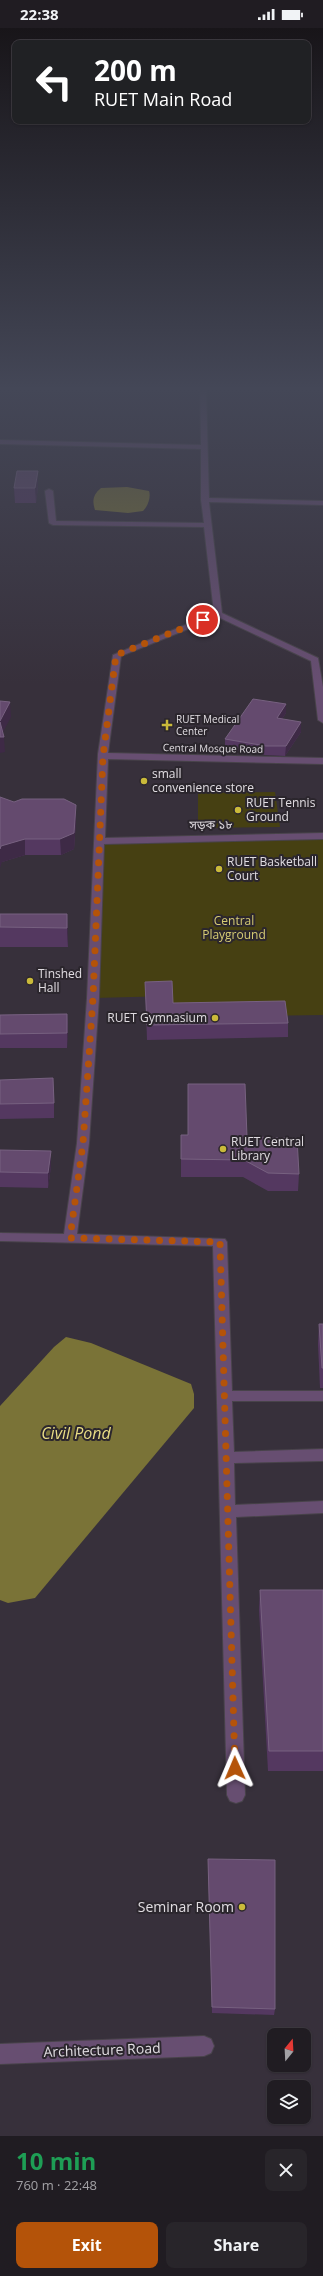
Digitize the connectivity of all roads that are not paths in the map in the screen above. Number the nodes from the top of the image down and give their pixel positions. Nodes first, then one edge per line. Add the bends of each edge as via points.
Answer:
1 (204, 486) edge
2 (48, 491) dead end
3 (205, 500) junction
4 (323, 503) edge
5 (207, 525) junction
6 (218, 614) junction
7 (319, 660) edge
8 (323, 720) edge
9 (103, 756) junction
10 (323, 761) edge
11 (323, 836) edge
12 (99, 841) junction
13 (0, 1237) edge
14 (70, 1238) junction
15 (224, 1396) junction
16 (323, 1396) edge
17 (323, 1455) edge
18 (227, 1458) junction
19 (323, 1507) edge
20 (229, 1511) junction
21 (236, 1795) dead end
22 (204, 2046) dead end
23 (0, 2054) edge

1 - 3 street
2 - 5 street via 53,523
3 - 4 street
3 - 5 street
5 - 6 street
6 - 7 street
6 - 9 street via 116,655
7 - 8 street
9 - 10 street, Central Mosque Road
9 - 12 street
11 - 12 street, সড়ক ১৮
12 - 14 street via 93,998 83,1143
13 - 14 street
14 - 15 street via 220,1242
15 - 16 street
15 - 18 street
17 - 18 street
18 - 20 street
19 - 20 street
20 - 21 street
22 - 23 street, Architecture Road

